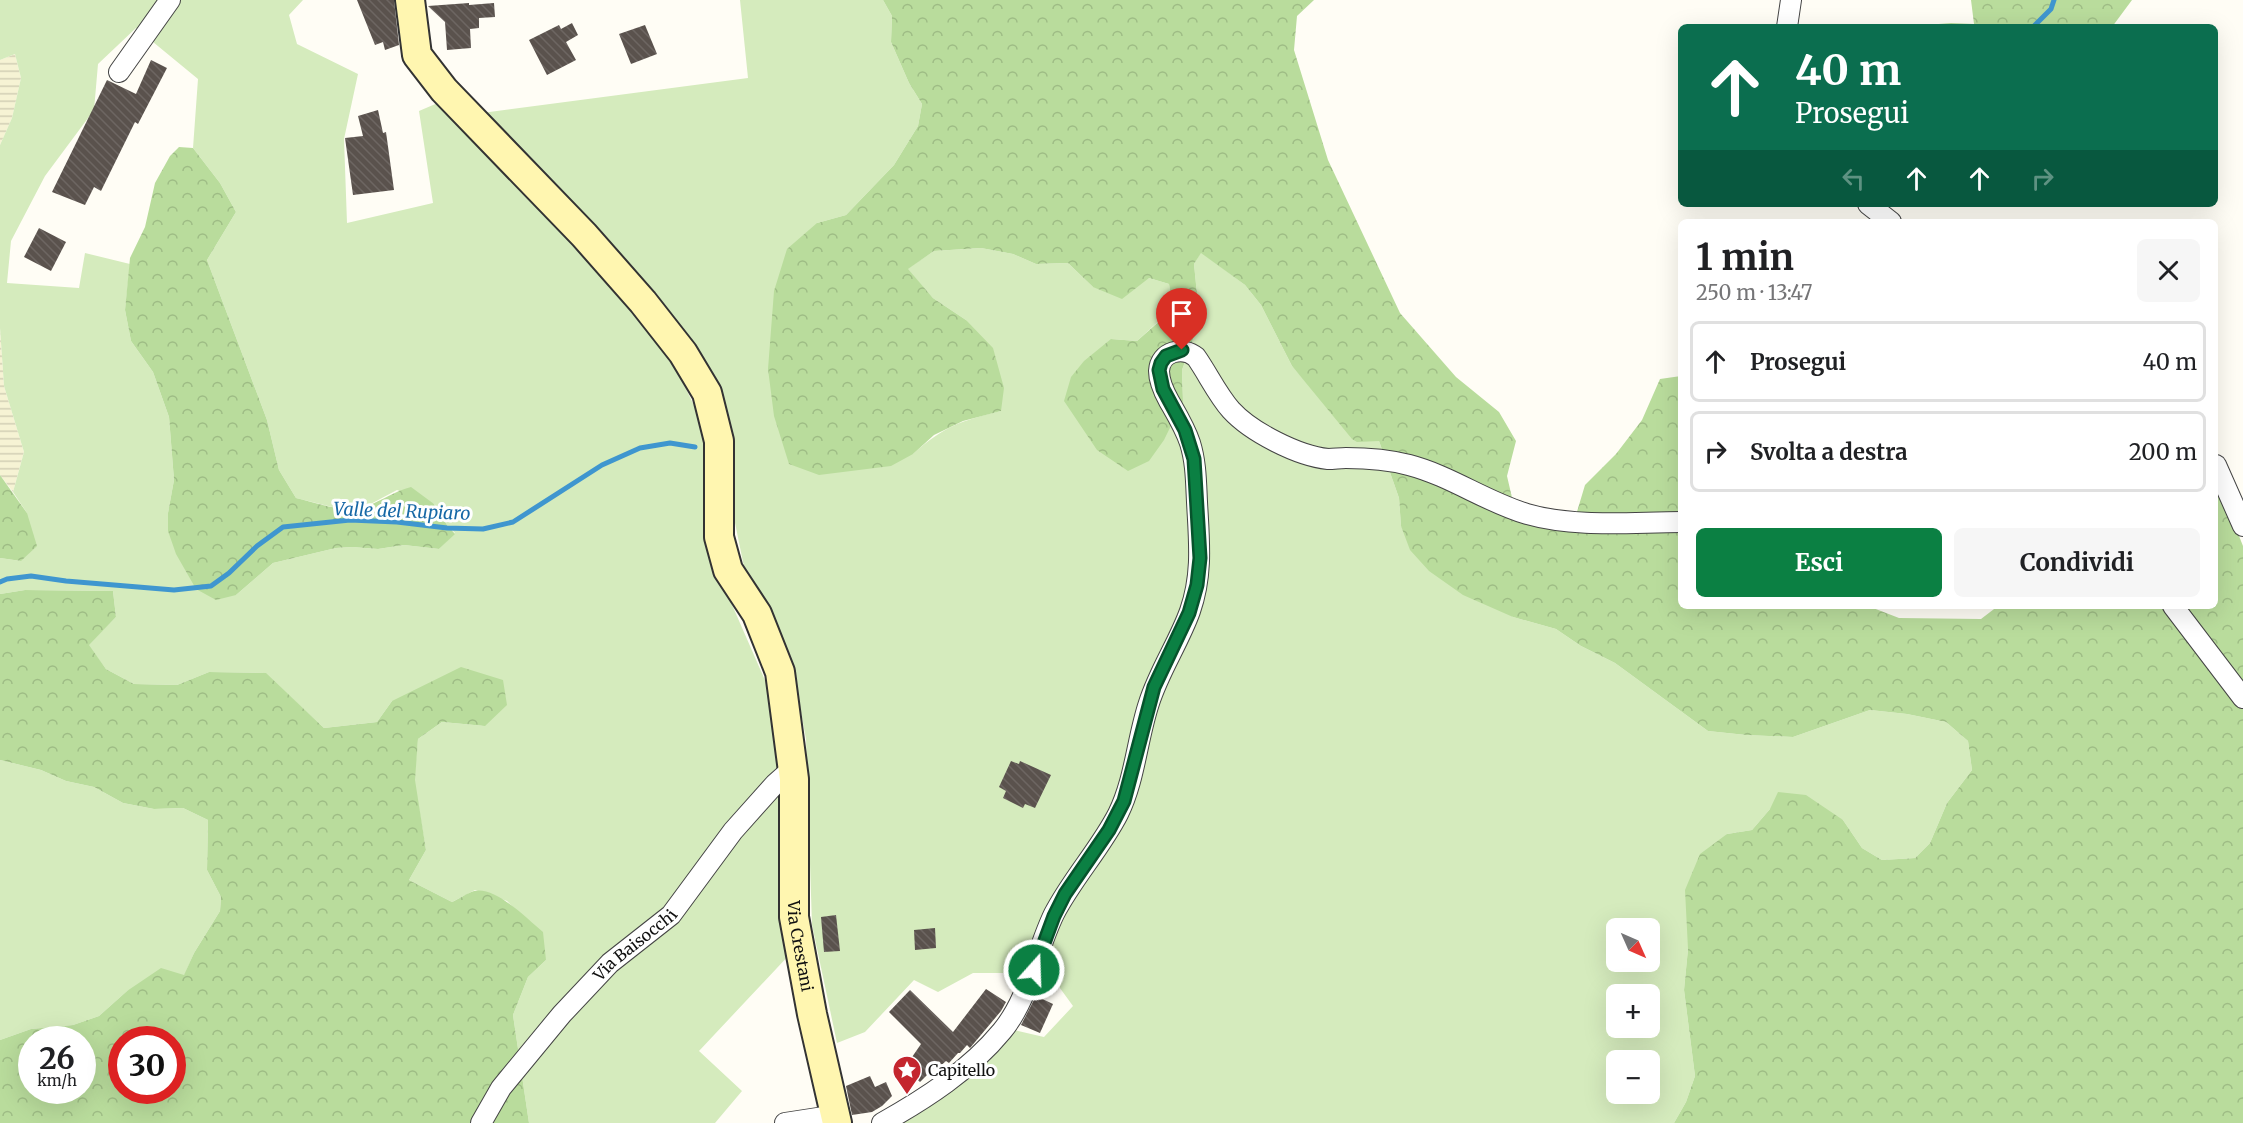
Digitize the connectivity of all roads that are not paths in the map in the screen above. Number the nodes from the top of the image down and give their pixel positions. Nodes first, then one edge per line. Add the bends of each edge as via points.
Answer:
1 (170, 0) edge
2 (410, 0) edge
3 (1791, 0) edge
4 (1787, 24) edge
5 (119, 72) dead end
6 (1872, 207) edge
7 (1887, 219) edge
8 (2218, 470) edge
9 (1678, 522) edge
10 (2243, 526) edge
11 (2176, 609) edge
12 (2243, 698) edge
13 (793, 768) junction
14 (837, 1119) edge
15 (481, 1123) edge
16 (785, 1123) edge
17 (882, 1123) edge

1 - 5 street
2 - 13 street, Via Crestani via 417,55 444,90 643,302 683,353 707,393 719,441 719,537 728,570 757,614 780,672
3 - 4 street
6 - 7 street
8 - 10 street
9 - 17 street via 1547,519 1516,510 1408,464 1312,456 1269,437 1234,413 1190,352 1182,350 1166,356 1161,363 1160,379 1185,430 1194,459 1200,558 1189,613 1154,687 1124,801 1054,916 1022,1000 1001,1032 956,1074
11 - 12 street
13 - 14 street, Via Crestani via 795,918
13 - 15 street, Via Baisocchi via 733,831 670,915 610,963 562,1014 501,1088
14 - 16 street

